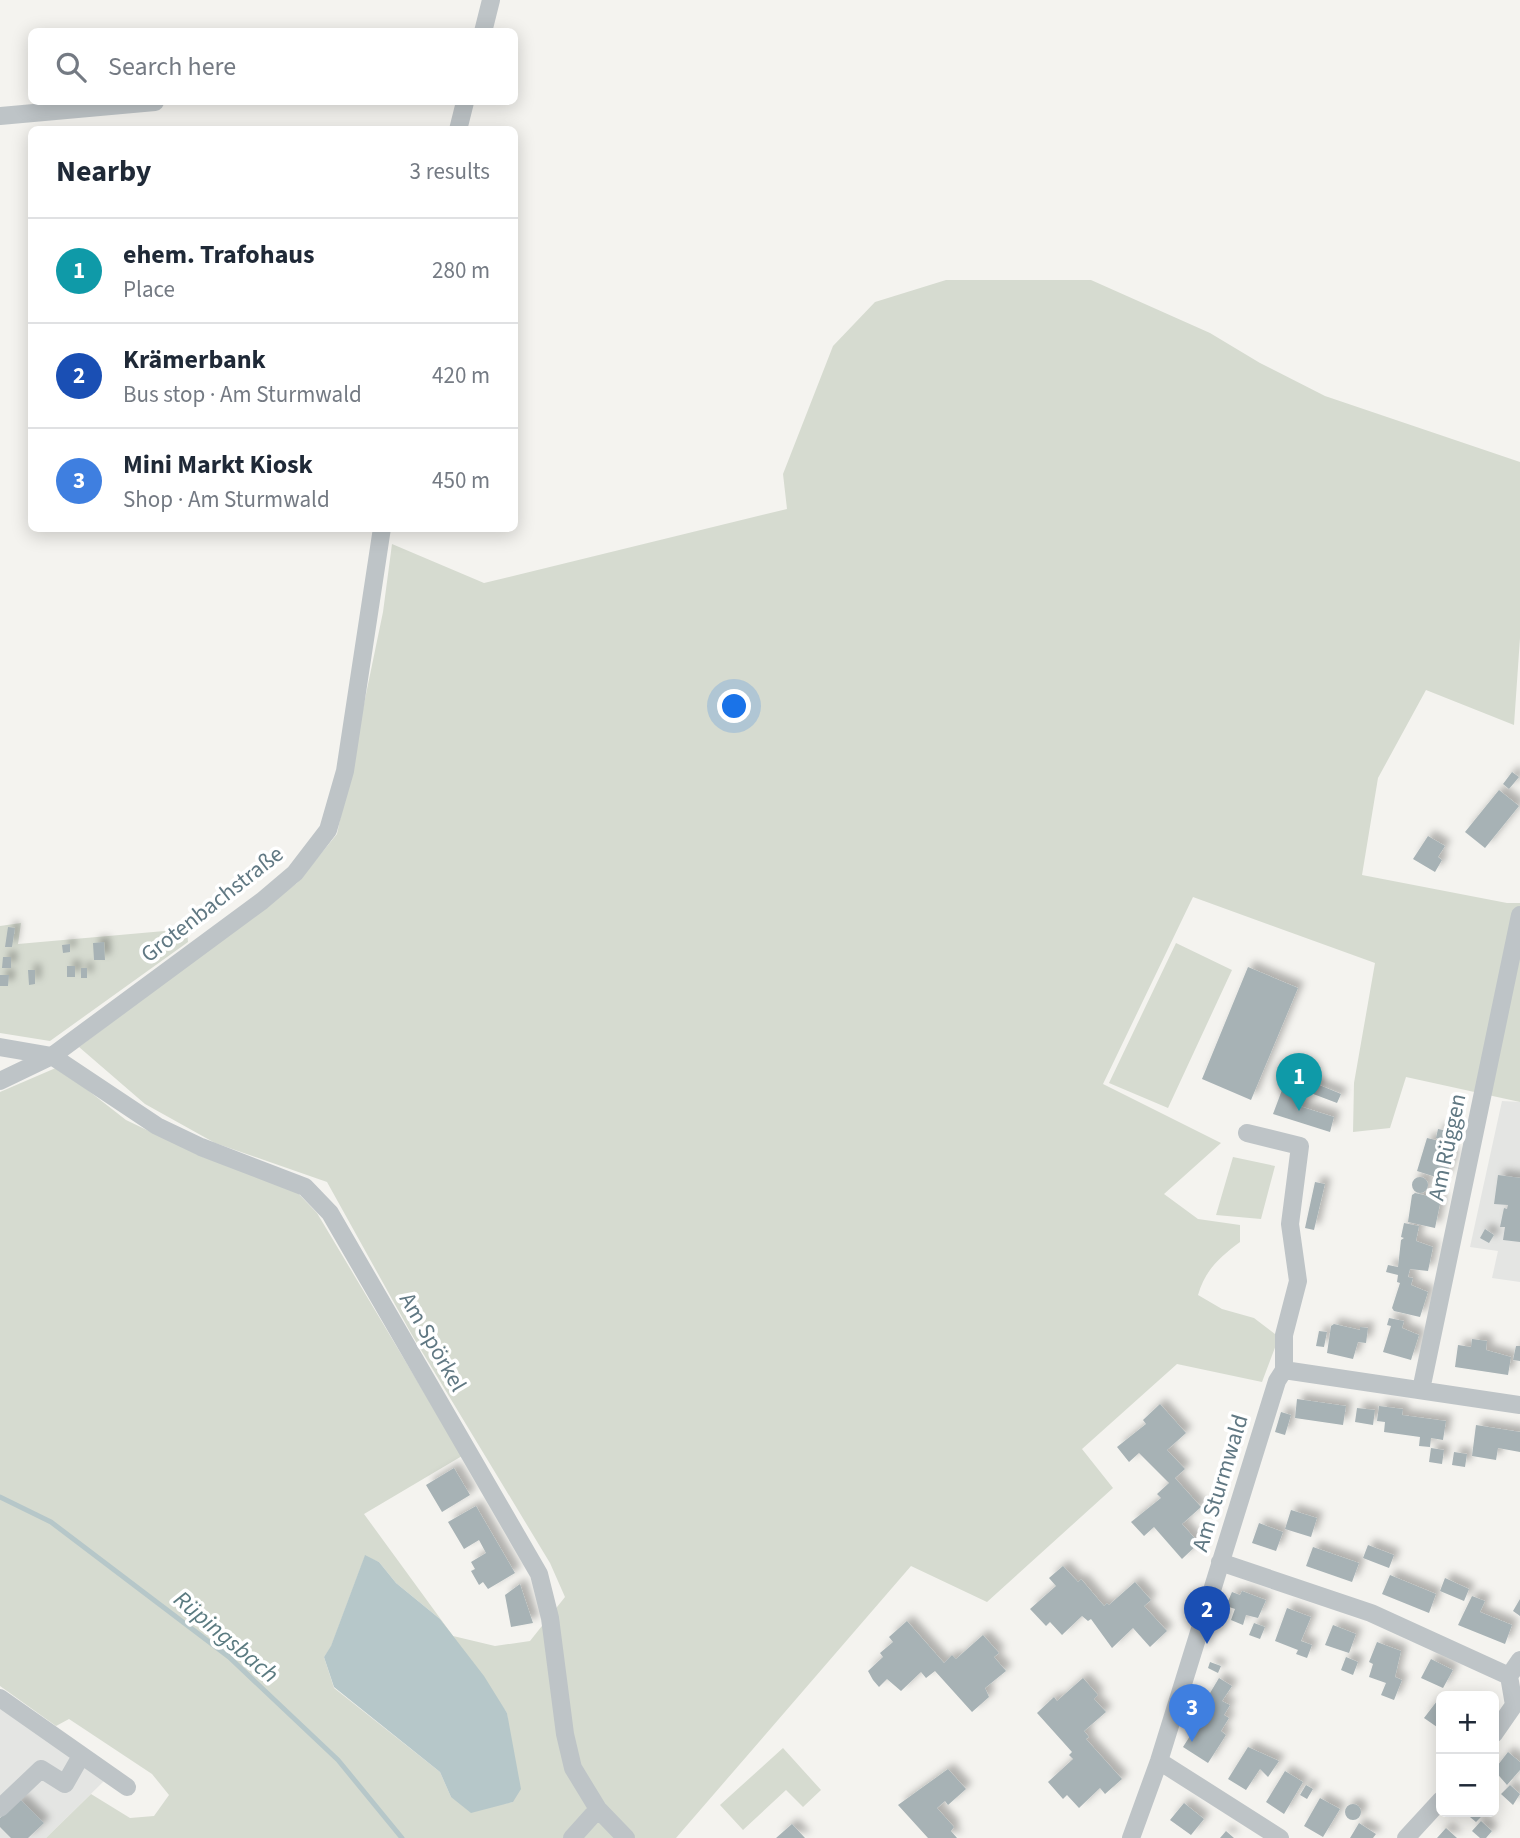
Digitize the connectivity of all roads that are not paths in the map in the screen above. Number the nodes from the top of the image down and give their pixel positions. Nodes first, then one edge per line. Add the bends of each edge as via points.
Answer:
1 (491, 0) edge
2 (484, 28) edge
3 (122, 105) edge
4 (464, 105) edge
5 (0, 116) edge
6 (459, 126) edge
7 (381, 532) edge
8 (1520, 915) edge
9 (0, 1047) edge
10 (52, 1056) junction
11 (0, 1081) edge
12 (1247, 1133) dead end
13 (1284, 1370) junction
14 (1421, 1390) junction
15 (1520, 1405) edge
16 (1220, 1562) junction
17 (1520, 1660) edge
18 (1509, 1676) junction
19 (0, 1698) edge
20 (1499, 1727) edge
21 (80, 1756) junction
22 (1159, 1761) junction
23 (127, 1787) dead end
24 (1436, 1805) edge
25 (0, 1808) edge
26 (598, 1809) junction
27 (572, 1838) edge
28 (626, 1838) edge
29 (1131, 1838) edge
30 (1280, 1838) edge
31 (1406, 1838) edge

1 - 2 street
3 - 5 street
4 - 6 street
7 - 10 street, Grotenbachstraße via 345,771 337,808 314,853 262,901
8 - 14 street, Am Rüggen
9 - 10 street, Am Spörkel
10 - 11 street, Grotenbachstraße
10 - 26 street, Am Spörkel via 157,1126 304,1187 330,1213 539,1573 573,1768
12 - 13 street via 1300,1146 1290,1224 1298,1281 1284,1335
13 - 14 street
13 - 16 street, Am Sturmwald
14 - 15 street
16 - 18 street via 1371,1613
16 - 22 street, Am Sturmwald
17 - 18 street
18 - 20 street via 1514,1705
19 - 21 street
21 - 23 street
21 - 25 street via 65,1784 41,1769
22 - 29 street, Am Sturmwald
22 - 30 street
24 - 31 street
26 - 27 street
26 - 28 street, Am Spörkel

